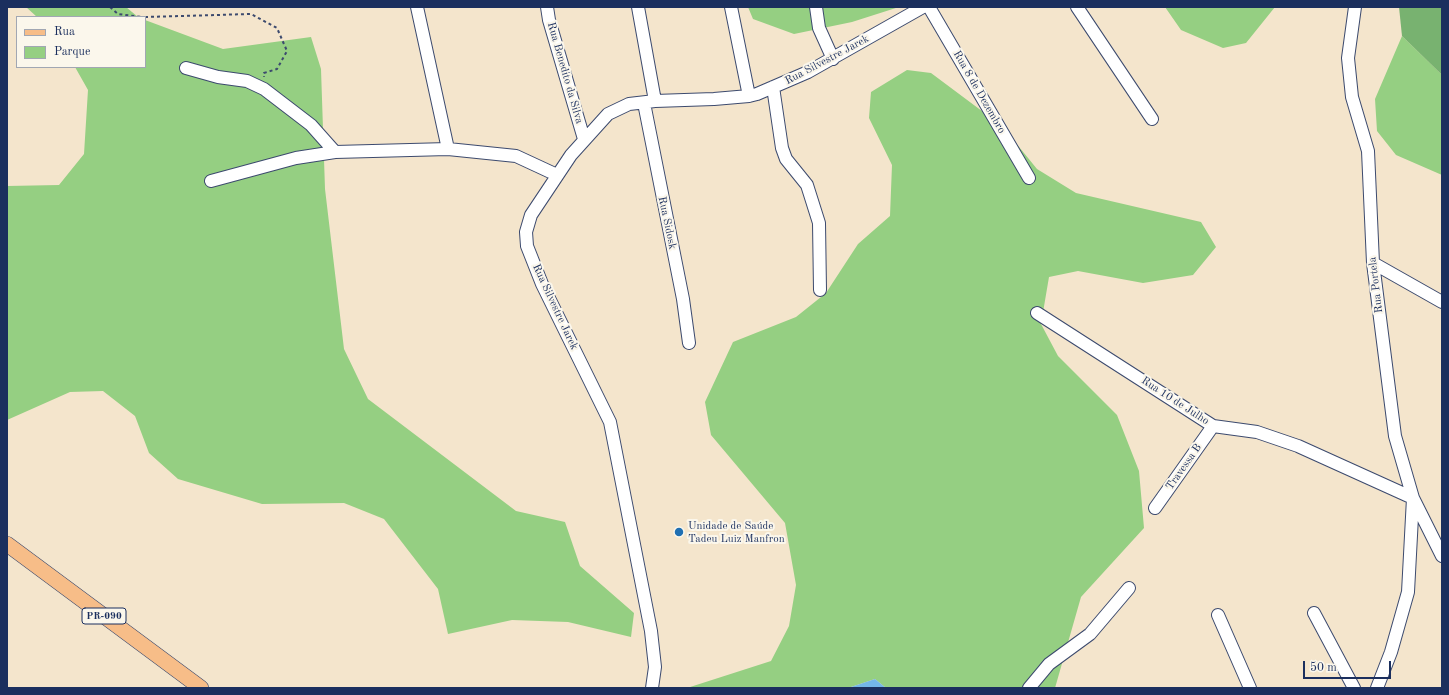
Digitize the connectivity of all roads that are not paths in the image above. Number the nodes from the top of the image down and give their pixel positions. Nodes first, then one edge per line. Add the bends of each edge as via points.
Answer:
1 (417, 7) edge
2 (547, 7) edge
3 (638, 7) edge
4 (731, 7) edge
5 (816, 7) edge
6 (923, 7) edge
7 (929, 7) edge
8 (1077, 7) edge
9 (1355, 7) edge
10 (833, 60) junction
11 (186, 68) dead end
12 (773, 87) junction
13 (749, 96) junction
14 (650, 102) junction
15 (1152, 119) dead end
16 (584, 139) junction
17 (448, 149) junction
18 (335, 152) junction
19 (557, 175) junction
20 (1029, 178) dead end
21 (211, 181) dead end
22 (1373, 263) junction
23 (820, 290) dead end
24 (1442, 302) edge
25 (1037, 313) dead end
26 (689, 343) dead end
27 (1213, 426) junction
28 (1413, 498) junction
29 (1155, 508) dead end
30 (7, 544) edge
31 (1442, 556) edge
32 (1129, 588) dead end
33 (1314, 613) dead end
34 (1218, 614) dead end
35 (201, 688) edge
36 (652, 688) edge
37 (1029, 688) edge
38 (1250, 688) edge
39 (1354, 688) edge
40 (1378, 688) edge

1 - 17 street
2 - 16 street, Rua Benedito da Silva
3 - 14 street, Rua Sidosk
4 - 13 street
5 - 10 street via 819,28
6 - 10 street, Rua Silvestre Jarek
7 - 20 street, Rua 8 de Dezembro
8 - 15 street
9 - 22 street, Rua Portela via 1348,58 1352,97 1368,151
10 - 12 street, Rua Silvestre Jarek
11 - 18 street via 218,77 247,81 264,89 311,126
12 - 13 street, Rua Silvestre Jarek
12 - 23 street via 782,148 786,159 807,185 819,223
13 - 14 street, Rua Silvestre Jarek
14 - 16 street, Rua Silvestre Jarek via 629,104 608,114
14 - 26 street, Rua Sidosk
16 - 19 street, Rua Silvestre Jarek
17 - 18 street
17 - 19 street via 516,156
18 - 21 street via 296,158
19 - 36 street, Rua Silvestre Jarek via 531,215 526,232 527,246 542,284 610,422 652,631 655,666
22 - 24 street
22 - 28 street, Rua Portela via 1395,436
25 - 27 street, Rua 10 de Julho
27 - 28 street, Rua 10 de Julho via 1257,432 1298,446
27 - 29 street, Travessa B
28 - 31 street, Rua Portela
28 - 40 street via 1408,592
30 - 35 main road, PR-090
32 - 37 street via 1090,634 1049,664
33 - 39 street
34 - 38 street

